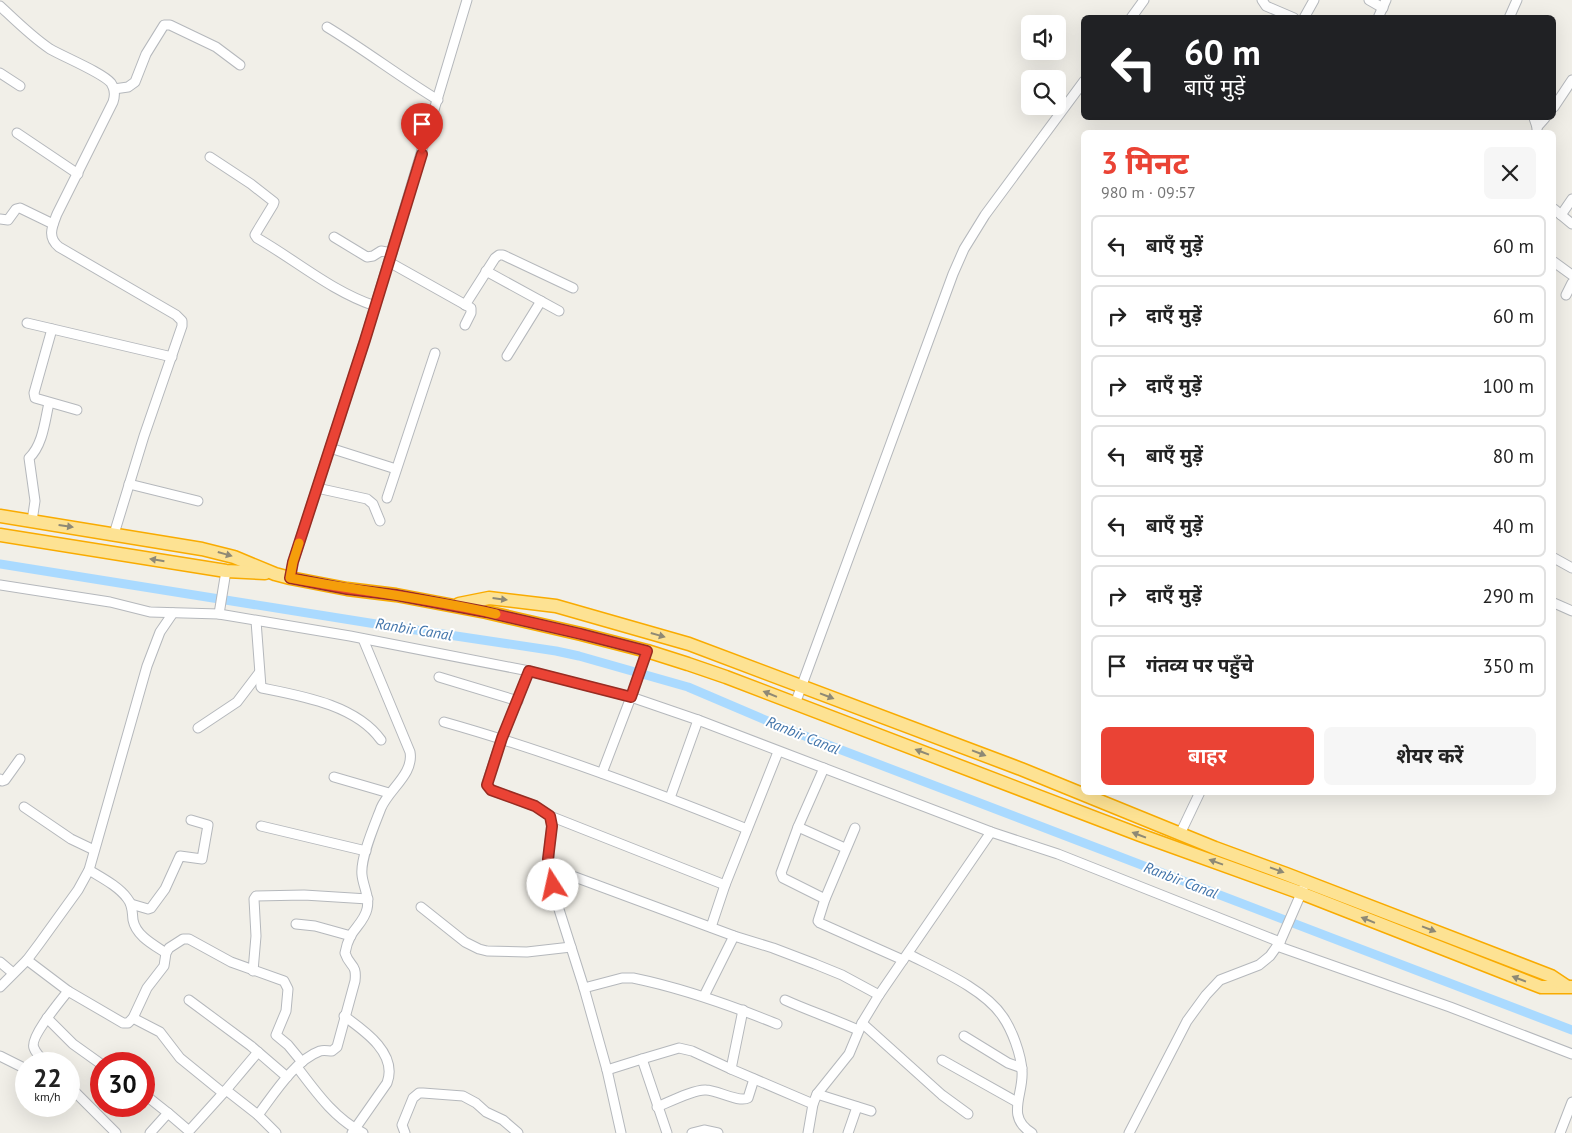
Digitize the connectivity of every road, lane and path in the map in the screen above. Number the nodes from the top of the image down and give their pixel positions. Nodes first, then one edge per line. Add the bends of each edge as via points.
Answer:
1 (467, 0) edge
2 (1144, 0) edge
3 (1262, 0) edge
4 (1314, 0) edge
5 (1369, 0) edge
6 (1517, 0) edge
7 (1384, 4) edge
8 (0, 6) edge
9 (1133, 15) edge
10 (1287, 15) edge
11 (1306, 15) edge
12 (1510, 15) edge
13 (327, 27) dead end
14 (240, 65) dead end
15 (0, 73) edge
16 (1572, 80) edge
17 (1081, 85) edge
18 (20, 86) dead end
19 (114, 89) junction
20 (438, 100) junction
21 (1556, 104) edge
22 (17, 133) dead end
23 (210, 157) dead end
24 (78, 174) junction
25 (1572, 199) edge
26 (1556, 210) edge
27 (1562, 215) junction
28 (0, 219) edge
29 (53, 224) junction
30 (1572, 224) edge
31 (334, 237) dead end
32 (387, 254) junction
33 (1556, 263) edge
34 (486, 271) junction
35 (1572, 275) edge
36 (1572, 284) edge
37 (574, 288) dead end
38 (1566, 295) dead end
39 (541, 301) junction
40 (369, 304) junction
41 (464, 304) junction
42 (559, 310) dead end
43 (26, 323) dead end
44 (465, 325) dead end
45 (52, 329) junction
46 (434, 353) dead end
47 (508, 356) dead end
48 (172, 357) junction
49 (49, 403) junction
50 (77, 410) dead end
51 (330, 448) junction
52 (396, 469) junction
53 (129, 484) junction
54 (317, 488) junction
55 (387, 498) dead end
56 (198, 500) dead end
57 (0, 516) edge
58 (32, 521) junction
59 (380, 521) dead end
60 (114, 534) junction
61 (0, 535) edge
62 (1556, 559) edge
63 (1572, 568) edge
64 (226, 571) junction
65 (275, 574) junction
66 (290, 578) junction
67 (0, 585) edge
68 (447, 604) junction
69 (1556, 604) edge
70 (220, 609) junction
71 (1572, 611) edge
72 (173, 613) junction
73 (256, 621) junction
74 (363, 639) junction
75 (647, 651) junction
76 (529, 671) junction
77 (259, 674) junction
78 (439, 677) dead end
79 (802, 686) junction
80 (631, 697) junction
81 (518, 701) junction
82 (795, 704) junction
83 (698, 720) junction
84 (444, 722) dead end
85 (198, 728) dead end
86 (502, 738) junction
87 (381, 740) dead end
88 (778, 752) junction
89 (20, 759) dead end
90 (824, 768) junction
91 (602, 773) junction
92 (334, 777) dead end
93 (0, 779) edge
94 (389, 793) junction
95 (1081, 794) edge
96 (1085, 795) edge
97 (1199, 795) edge
98 (670, 798) junction
99 (24, 807) dead end
100 (550, 816) junction
101 (191, 820) dead end
102 (261, 826) dead end
103 (798, 827) junction
104 (855, 828) dead end
105 (747, 829) junction
106 (991, 832) junction
107 (1180, 834) junction
108 (845, 848) junction
109 (94, 850) junction
110 (366, 852) junction
111 (89, 870) junction
112 (549, 870) junction
113 (726, 884) junction
114 (1303, 887) junction
115 (368, 899) junction
116 (825, 899) junction
117 (131, 904) junction
118 (421, 906) dead end
119 (296, 924) dead end
120 (711, 927) junction
121 (351, 936) junction
122 (734, 936) junction
123 (1279, 944) junction
124 (571, 947) junction
125 (166, 953) junction
126 (906, 957) junction
127 (27, 960) junction
128 (0, 962) edge
129 (253, 971) junction
130 (14, 974) junction
131 (1569, 986) edge
132 (0, 987) edge
133 (584, 988) junction
134 (68, 991) junction
135 (704, 996) junction
136 (879, 996) junction
137 (189, 1000) dead end
138 (785, 1000) dead end
139 (742, 1010) junction
140 (344, 1016) junction
141 (47, 1018) junction
142 (132, 1018) junction
143 (777, 1024) dead end
144 (860, 1027) junction
145 (964, 1036) dead end
146 (36, 1052) edge
147 (258, 1052) junction
148 (1572, 1054) edge
149 (0, 1056) edge
150 (90, 1056) edge
151 (642, 1059) junction
152 (942, 1060) dead end
153 (15, 1064) edge
154 (299, 1064) junction
155 (1022, 1068) junction
156 (731, 1069) junction
157 (607, 1070) junction
158 (288, 1077) junction
159 (754, 1079) junction
160 (224, 1092) junction
161 (817, 1094) junction
162 (80, 1097) edge
163 (1017, 1102) junction
164 (1572, 1102) edge
165 (155, 1103) edge
166 (814, 1104) junction
167 (658, 1107) junction
168 (857, 1107) junction
169 (871, 1111) dead end
170 (168, 1114) junction
171 (968, 1114) dead end
172 (258, 1115) junction
173 (353, 1131) edge
174 (190, 1132) edge
175 (116, 1133) edge
176 (150, 1133) edge
177 (276, 1133) edge
178 (363, 1133) edge
179 (405, 1133) edge
180 (518, 1133) edge
181 (621, 1133) edge
182 (667, 1133) edge
183 (694, 1133) edge
184 (718, 1133) edge
185 (808, 1133) edge
186 (848, 1133) edge
187 (1032, 1133) edge
188 (1129, 1133) edge
189 (1560, 1133) edge

1 - 20 street
2 - 9 street
3 - 10 street via 1266,6
4 - 11 street
5 - 7 street
6 - 12 street
8 - 19 street via 40,42 104,77
13 - 20 street
14 - 19 street via 211,44 164,25 146,54 135,82
15 - 18 street
16 - 21 street
17 - 79 street via 964,249
19 - 24 street via 113,102
20 - 32 street
22 - 24 street
23 - 40 street via 274,202 255,237 348,296
24 - 29 street
25 - 27 street
26 - 27 street
27 - 30 street
28 - 29 street via 8,220 20,208
29 - 48 street via 52,241 59,247 181,318 182,326
31 - 32 street via 367,256
32 - 40 street
32 - 41 street
33 - 35 street
34 - 37 street via 494,258 501,255
34 - 39 street
34 - 41 street
36 - 38 street
39 - 42 street
39 - 47 street
40 - 51 street
41 - 44 street via 472,311
43 - 45 street
45 - 48 street
45 - 49 street via 34,396
46 - 52 street
48 - 53 street
49 - 50 street
49 - 58 street via 38,444 30,458 35,501
51 - 52 street
51 - 54 street
52 - 55 street
53 - 56 street
53 - 60 street
54 - 59 street via 367,499 373,504
54 - 66 street
57 - 58 highway
58 -> 60 highway
60 -> 65 highway via 221,553
64 -> 61 highway
62 - 63 street
64 - 65 highway
64 - 70 street
65 - 66 highway
66 - 68 highway
67 - 72 street via 110,602 143,611
68 - 75 highway
68 -> 79 highway via 489,598 556,606 689,644
69 - 71 street
70 - 72 street
70 - 73 street
72 - 109 street via 160,632 146,666
73 - 74 street
73 - 77 street
74 - 76 street
74 - 94 street via 412,759
75 - 80 street
82 -> 75 highway
76 - 80 street
76 - 81 street
77 - 85 street via 237,702
77 - 87 street via 262,688 327,704 352,715
78 - 81 street
79 - 82 street
79 -> 95 highway
80 - 83 street
80 - 91 street
81 - 86 street
114 -> 82 highway via 1140,835
83 - 88 street
83 - 98 street
84 - 86 street
86 - 91 street
86 - 100 street via 487,783 489,788 535,806
88 - 90 street
88 - 105 street
89 - 93 street via 5,780
90 - 103 street
90 - 106 street
91 - 98 street
92 - 94 street
94 - 110 street
96 -> 107 highway
97 - 107 street
98 - 105 street
99 - 109 street
100 - 112 street
100 - 113 street
101 - 117 street via 208,825 202,858 180,856 165,889 151,908
102 - 110 street
103 - 108 street
103 - 116 street via 781,876
104 - 108 street
105 - 113 street
106 - 123 street via 1058,854
106 - 126 street
107 -> 114 highway
108 - 116 street
109 - 111 street
110 - 115 street via 362,874
111 - 117 street via 122,893
111 - 127 street
112 - 120 street
112 - 124 street
113 - 120 street
114 - 123 street
114 - 131 highway via 1551,976
115 - 121 street via 366,914
115 - 129 street via 256,896
116 - 126 street via 817,919 820,923
117 - 125 street via 135,926
118 - 124 street via 472,946 530,952
119 - 121 street
120 - 122 street
121 - 140 street via 345,953 356,972
122 - 135 street
122 - 136 street via 842,975
123 - 148 street
123 - 188 street via 1259,965 1220,980 1206,995 1187,1021
124 - 133 street
125 - 129 street via 186,938
125 - 142 street via 164,966 147,988
126 - 136 street
126 - 155 street via 970,987 994,1004 1011,1031
127 - 130 street
127 - 134 street
128 - 130 street
129 - 154 street via 284,981 287,986 286,1011 276,1035 288,1044
130 - 132 street
133 - 135 street via 632,978
133 - 157 street
134 - 141 street
134 - 142 street via 123,1023
135 - 139 street
136 - 144 street
137 - 147 street
138 - 144 street via 810,1012
139 - 143 street
139 - 156 street
140 - 154 street via 336,1048 320,1051
140 - 173 street via 370,1036 385,1054 390,1069 387,1083
141 - 146 street via 33,1044
141 - 150 street
142 - 160 street via 160,1032 180,1058
144 - 161 street via 845,1060
144 - 171 street
145 - 155 street
147 - 158 street
147 - 160 street
149 - 153 street
151 - 156 street via 679,1048
151 - 157 street
151 - 167 street
152 - 163 street
154 - 158 street
154 - 173 street via 325,1103
155 - 163 street
156 - 159 street
157 - 181 street
158 - 172 street
159 - 166 street
159 - 167 street via 746,1099 704,1089
160 - 172 street
160 - 174 street
161 - 166 street
161 - 168 street
162 - 175 street
163 - 187 street via 1022,1127
164 - 189 street
165 - 170 street
166 - 185 street
167 - 182 street
168 - 169 street
168 - 186 street
170 - 174 street
170 - 176 street
172 - 177 street
173 - 178 street
179 - 180 street via 402,1125 413,1098 423,1093 463,1096
183 - 184 street via 704,1130

